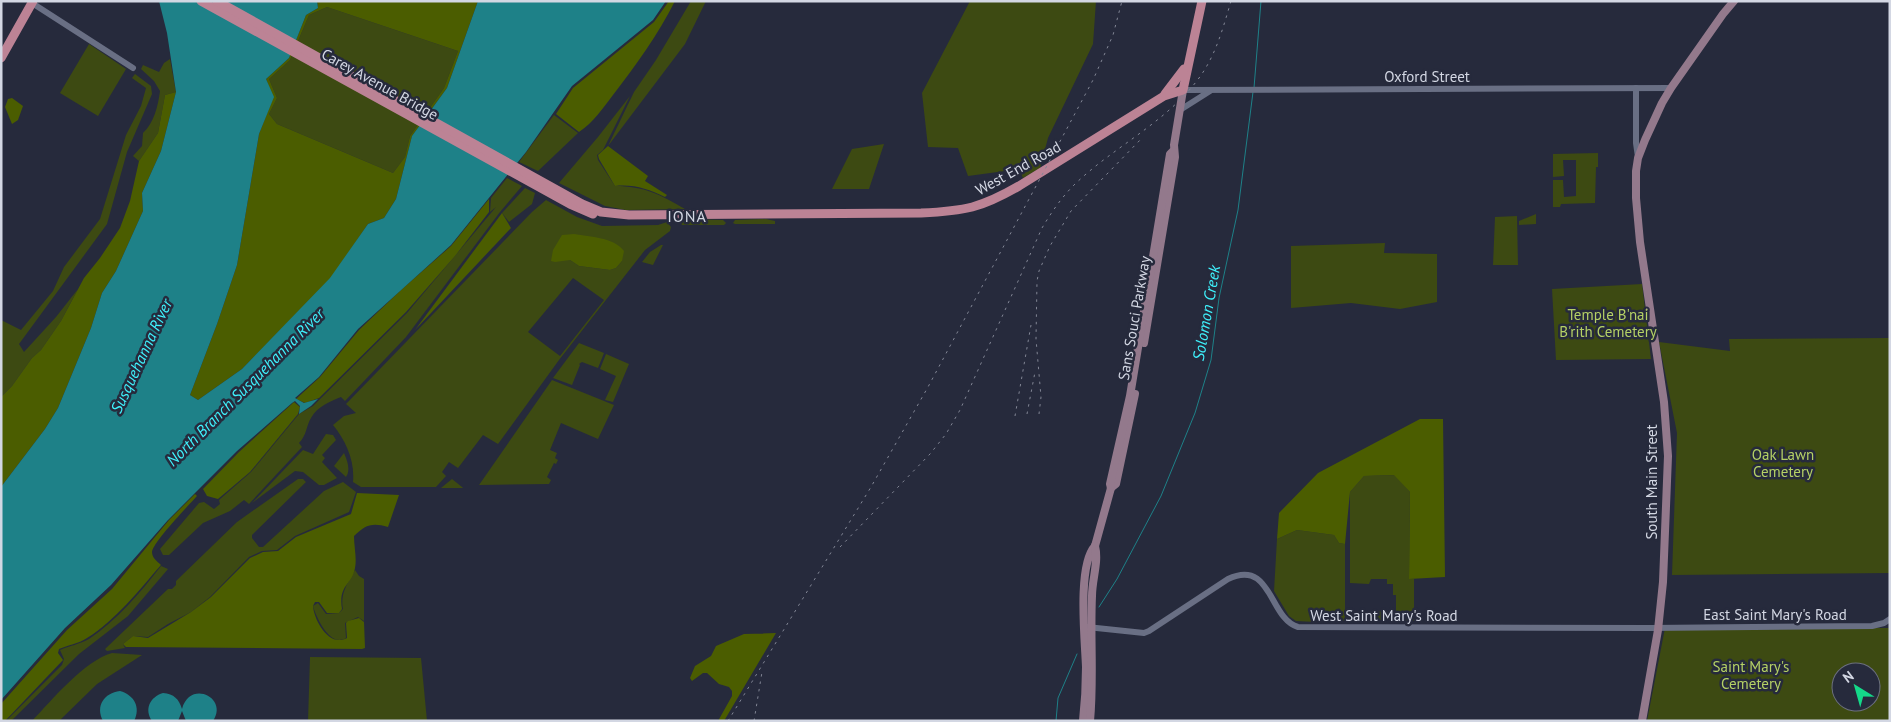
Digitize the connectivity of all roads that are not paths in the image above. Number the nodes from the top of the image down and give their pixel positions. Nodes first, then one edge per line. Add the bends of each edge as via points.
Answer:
1 (201, 1) edge
2 (217, 1) edge
3 (1202, 1) edge
4 (1734, 1) edge
5 (33, 2) edge
6 (1191, 55) junction
7 (1, 58) edge
8 (134, 68) dead end
9 (1636, 88) junction
10 (1670, 88) junction
11 (1183, 90) junction
12 (1211, 90) junction
13 (1164, 96) junction
14 (1180, 110) junction
15 (1638, 158) junction
16 (548, 188) junction
17 (1890, 619) edge
18 (1088, 627) junction
19 (1658, 627) junction
20 (1083, 721) edge
21 (1090, 721) edge
22 (1642, 721) edge

1 - 16 main road, Carey Avenue Bridge
2 - 16 main road, Carey Avenue Bridge
3 - 6 main road
4 - 10 main road, South Main Street
5 - 7 main road
5 - 8 street
6 - 11 main road
6 - 13 main road via 1183,72
9 - 10 street, Oxford Street
9 - 12 street, Oxford Street
9 - 15 street
10 - 15 main road, South Main Street
11 - 12 street, Oxford Street
11 - 13 main road, West End Road
11 - 14 main road, Sans Souci Parkway
12 - 14 street
13 - 16 main road, West End Road via 1007,193 980,206 962,210 921,213 612,214
14 - 18 main road, Sans Souci Parkway via 1133,408 1116,484 1111,488 1095,546 1097,553
15 - 19 main road, South Main Street via 1636,198 1640,242 1668,447
17 - 19 street, East Saint Mary's Road via 1872,626
18 - 19 street, West Saint Mary's Road via 1144,633 1228,579 1243,575 1264,584 1283,616 1298,627
18 - 20 main road, Sans Souci Parkway
18 - 21 main road, Sans Souci Parkway via 1092,697
19 - 22 main road, South Main Street

